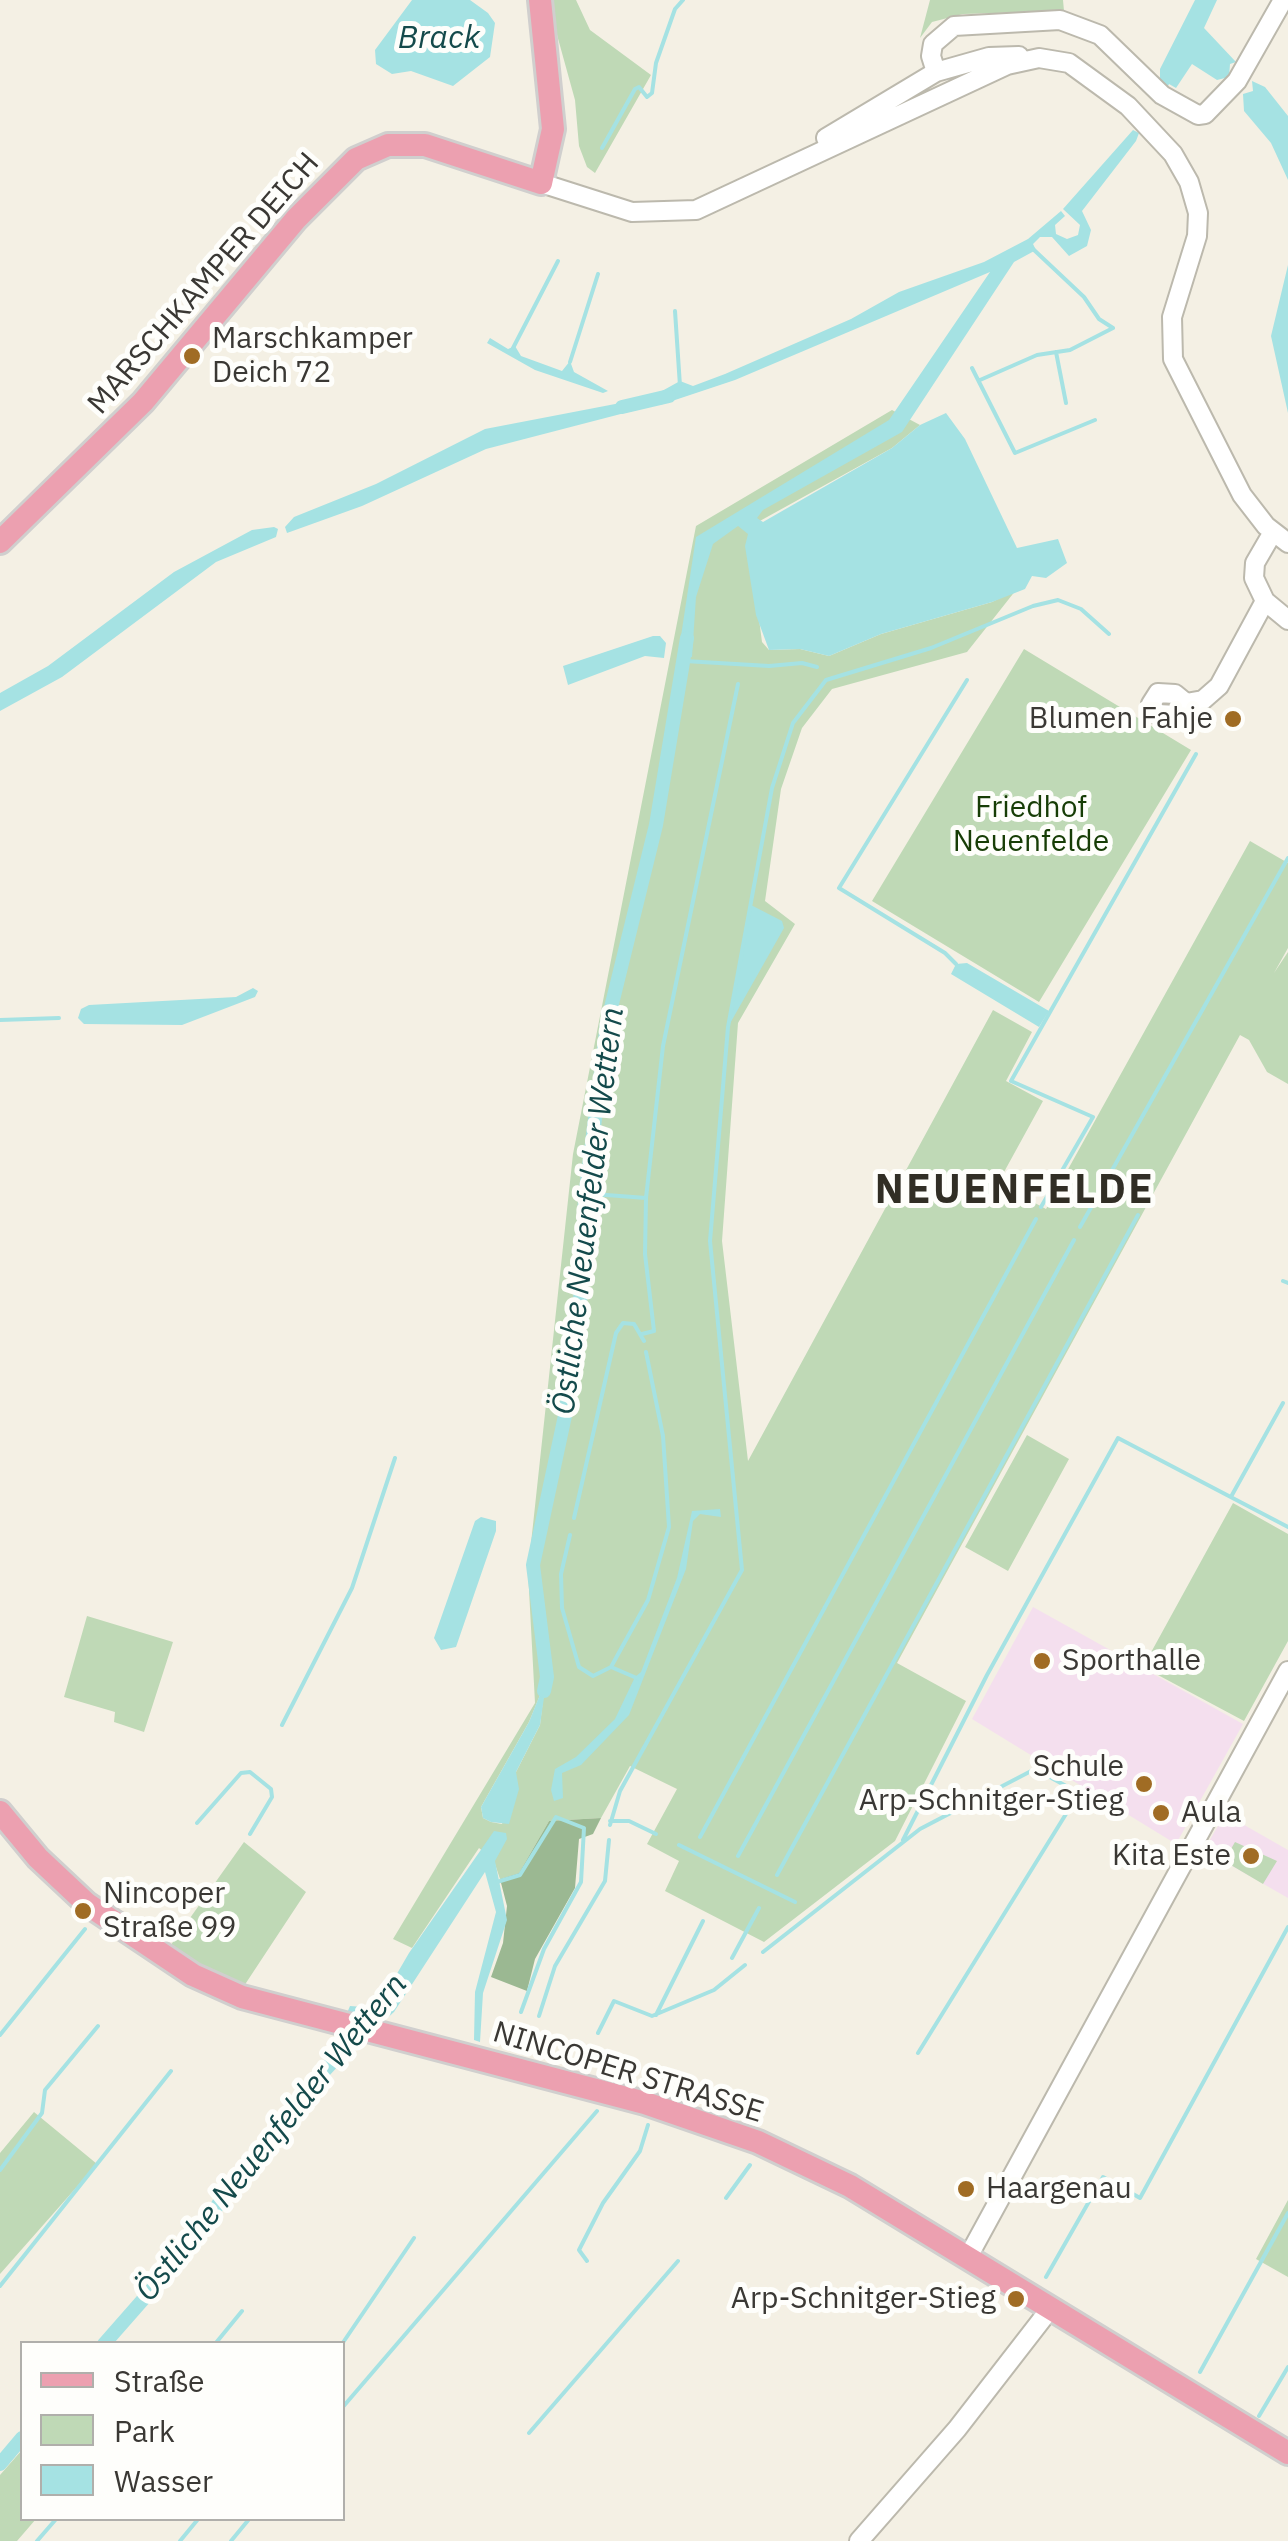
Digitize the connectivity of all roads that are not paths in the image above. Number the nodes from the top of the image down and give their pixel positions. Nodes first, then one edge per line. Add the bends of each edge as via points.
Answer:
1 (540, 0) edge
2 (1283, 0) edge
3 (1029, 60) junction
4 (936, 72) junction
5 (811, 155) junction
6 (541, 183) junction
7 (1280, 538) edge
8 (0, 542) edge
9 (1264, 601) junction
10 (1288, 620) edge
11 (1186, 703) dead end
12 (1288, 1671) edge
13 (0, 1812) edge
14 (968, 2257) junction
15 (1050, 2309) junction
16 (1288, 2454) edge
17 (860, 2541) edge

1 - 6 main road via 553,129
2 - 4 street via 1237,81 1204,114 1162,95 1100,35 1060,20 954,26 933,44
3 - 4 street via 1000,55
3 - 5 street
3 - 7 street via 1059,59 1103,84 1151,129 1189,182 1197,236 1172,318 1173,359 1242,495
4 - 5 street via 835,132
5 - 6 street via 717,202 676,213 603,206
6 - 8 main road, MARSCHKAMPER DEICH via 425,145 388,145 356,159 296,219 143,402
7 - 9 street via 1255,564
9 - 10 street
9 - 11 street via 1219,686 1204,700
12 - 14 street
13 - 14 main road, NINCOPER STRASSE via 68,1887 156,1954 224,1989 718,2126 850,2186
14 - 15 main road, NINCOPER STRASSE
15 - 16 main road, NINCOPER STRASSE
15 - 17 street

